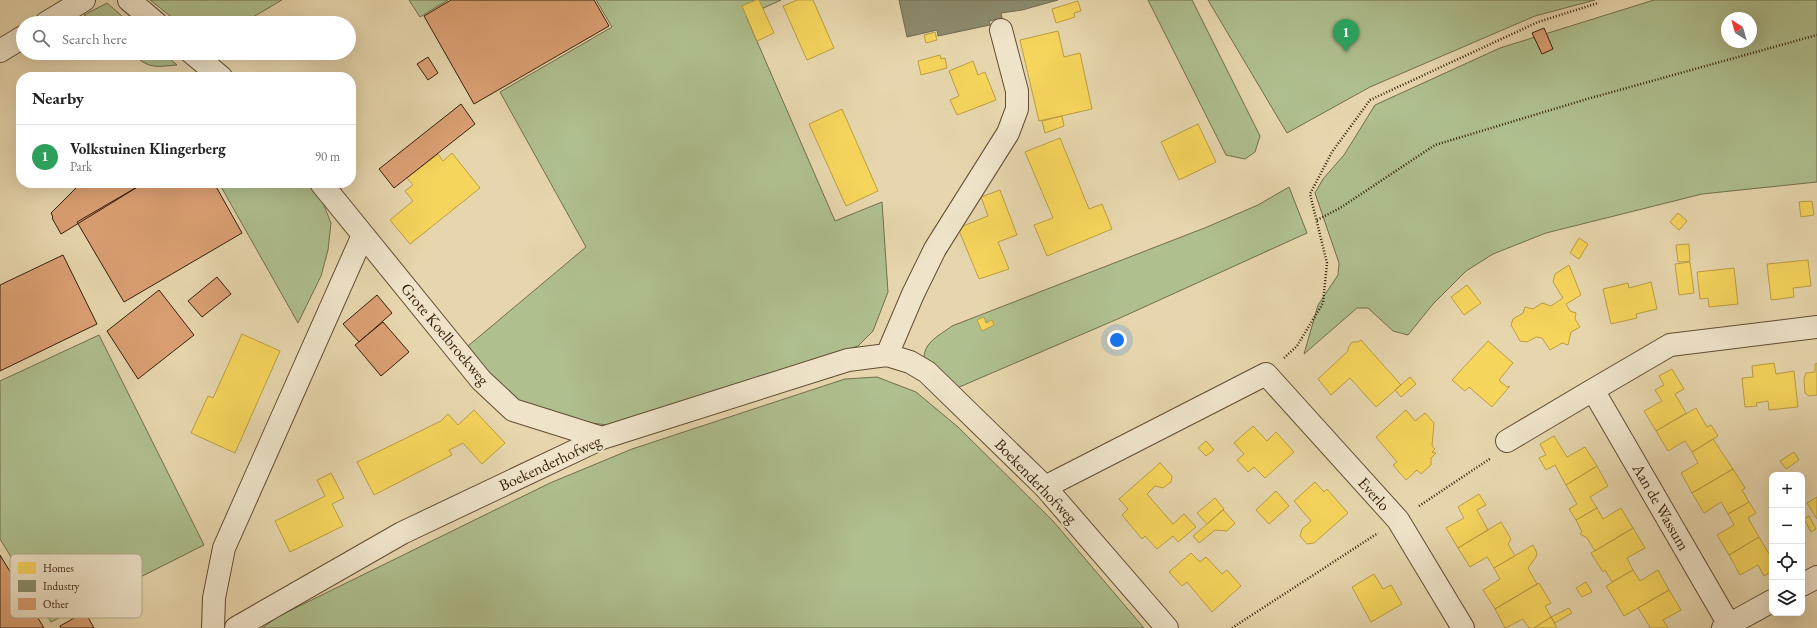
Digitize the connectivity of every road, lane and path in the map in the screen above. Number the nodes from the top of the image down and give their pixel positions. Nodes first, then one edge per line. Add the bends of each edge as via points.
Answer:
1 (84, 0) edge
2 (129, 0) edge
3 (1598, 3) dead end
4 (58, 16) edge
5 (148, 16) edge
6 (1001, 30) dead end
7 (1817, 35) edge
8 (16, 41) edge
9 (0, 51) edge
10 (200, 60) edge
11 (215, 72) edge
12 (325, 188) edge
13 (1316, 220) junction
14 (363, 235) junction
15 (1817, 327) edge
16 (887, 355) junction
17 (1266, 374) junction
18 (1593, 390) junction
19 (602, 438) junction
20 (1507, 441) joint
21 (1045, 486) junction
22 (1398, 520) junction
23 (1817, 577) edge
24 (1805, 583) edge
25 (1769, 603) edge
26 (1728, 627) edge
27 (213, 628) edge
28 (236, 628) edge
29 (1167, 628) edge
30 (1232, 628) edge
31 (1463, 628) edge

1 - 4 street
2 - 5 street
3 - 13 path via 1538,22 1370,100 1332,152 1310,194
6 - 16 street via 1017,91 1017,110 1008,133 935,249
7 - 13 path via 1587,99 1435,145 1340,208
8 - 9 street
10 - 11 street
12 - 14 street, Grote Koelbroekweg
13 - 17 path via 1327,263 1323,303 1297,346
14 - 19 street, Grote Koelbroekweg via 481,380 513,410
14 - 27 street via 224,548 214,598
15 - 18 street via 1670,346
16 - 19 street, Boekenderhofweg via 848,360
16 - 21 street, Boekenderhofweg via 910,362 927,372
17 - 21 street
17 - 22 street, Everlo
18 - 20 street
18 - 26 street, Aan de Wassum
19 - 28 street, Boekenderhofweg via 402,533
20 - 22 path via 1502,451
21 - 29 street, Boekenderhofweg
22 - 30 path
22 - 31 street, Everlo
23 - 24 street
25 - 26 street, Aan de Wassum

